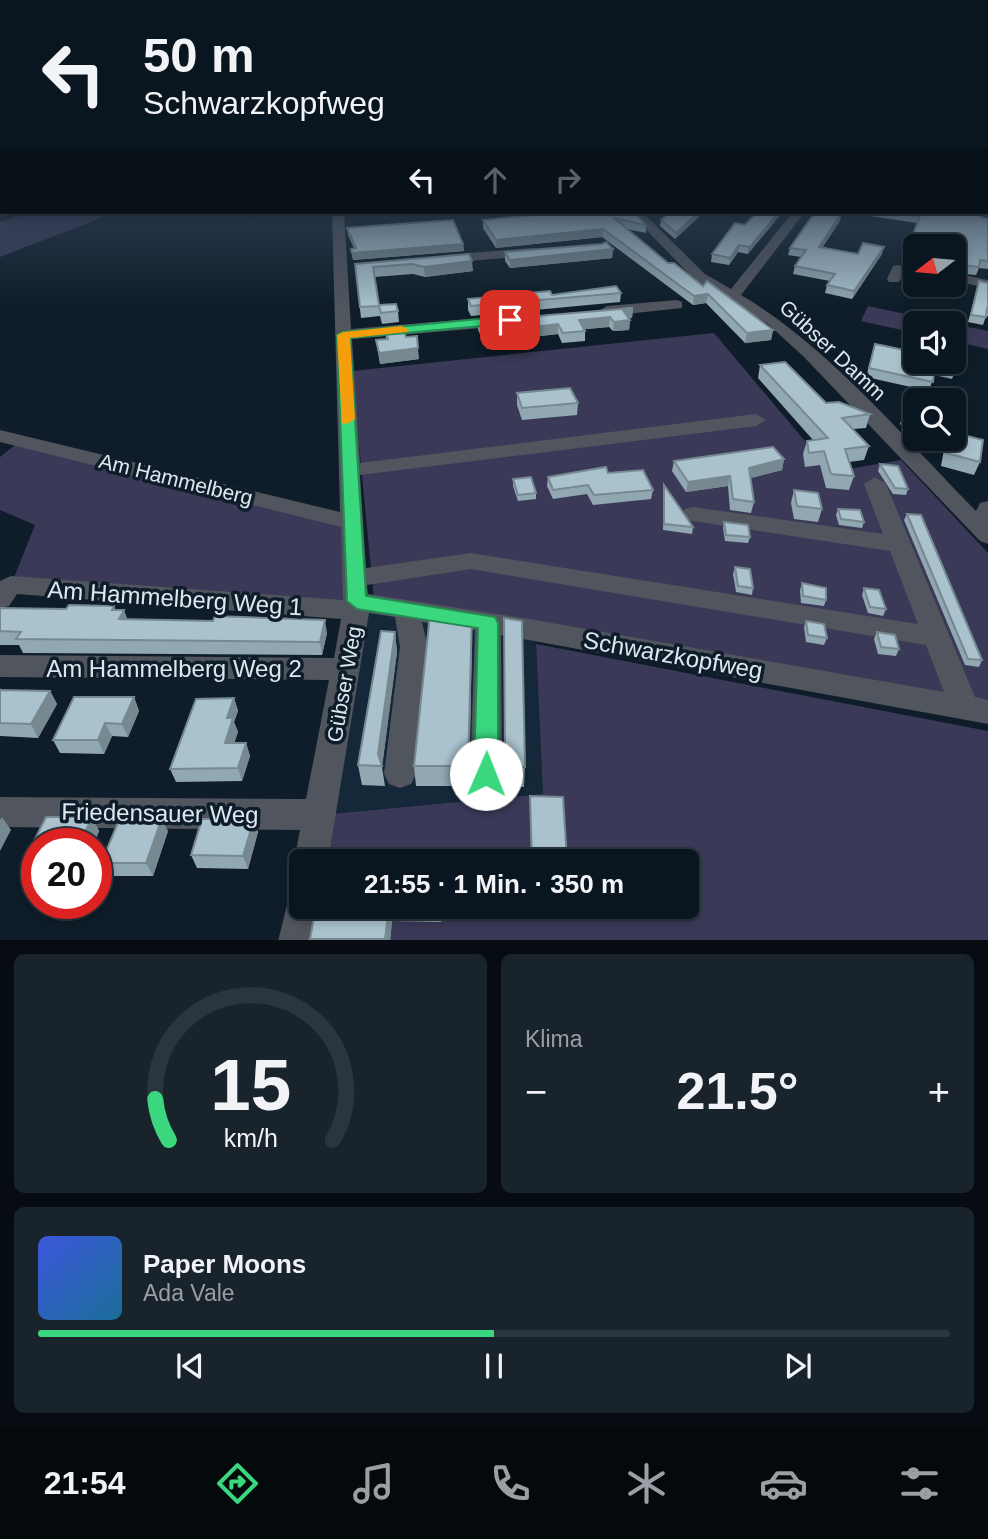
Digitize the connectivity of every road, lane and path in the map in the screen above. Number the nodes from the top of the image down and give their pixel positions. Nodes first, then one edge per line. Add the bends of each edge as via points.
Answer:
1 (339, 220) edge
2 (643, 220) edge
3 (793, 220) edge
4 (546, 251) edge
5 (423, 261) edge
6 (903, 270) edge
7 (894, 279) dead end
8 (966, 279) edge
9 (988, 284) edge
10 (734, 295) junction
11 (677, 305) dead end
12 (594, 313) edge
13 (524, 319) edge
14 (343, 335) junction
15 (756, 420) dead end
16 (0, 436) edge
17 (350, 470) junction
18 (875, 484) dead end
19 (988, 508) edge
20 (693, 514) dead end
21 (352, 522) junction
22 (986, 534) edge
23 (900, 544) junction
24 (356, 597) junction
25 (0, 599) edge
26 (406, 610) junction
27 (488, 623) junction
28 (938, 637) junction
29 (0, 666) edge
30 (347, 669) junction
31 (976, 710) edge
32 (400, 774) dead end
33 (486, 774) dead end
34 (0, 811) edge
35 (320, 815) junction
36 (313, 849) edge
37 (301, 919) edge
38 (297, 940) edge

1 - 14 street, Gübser Weg via 347,267
2 - 10 street, Gübser Damm via 700,277
3 - 10 street
4 - 5 street
6 - 7 street via 898,269
8 - 9 street
10 - 22 street, Gübser Damm via 774,321 810,353
11 - 12 street
13 - 14 street
14 - 17 street, Gübser Weg
15 - 17 street
16 - 21 street, Am Hammelberg
17 - 21 street, Gübser Weg
18 - 23 street
19 - 22 street
20 - 23 street
21 - 24 street, Gübser Weg
23 - 28 street
24 - 25 street, Am Hammelberg Weg 1 via 11,585
24 - 26 street, Schwarzkopfweg
24 - 28 street via 471,561
24 - 30 street, Gübser Weg
26 - 27 street, Schwarzkopfweg
26 - 32 street via 414,647
27 - 31 street, Schwarzkopfweg
27 - 33 street
28 - 31 street
29 - 30 street, Am Hammelberg Weg 2
30 - 35 street, Gübser Weg
34 - 35 street, Friedensauer Weg
35 - 36 street, Gübser Weg
37 - 38 street

